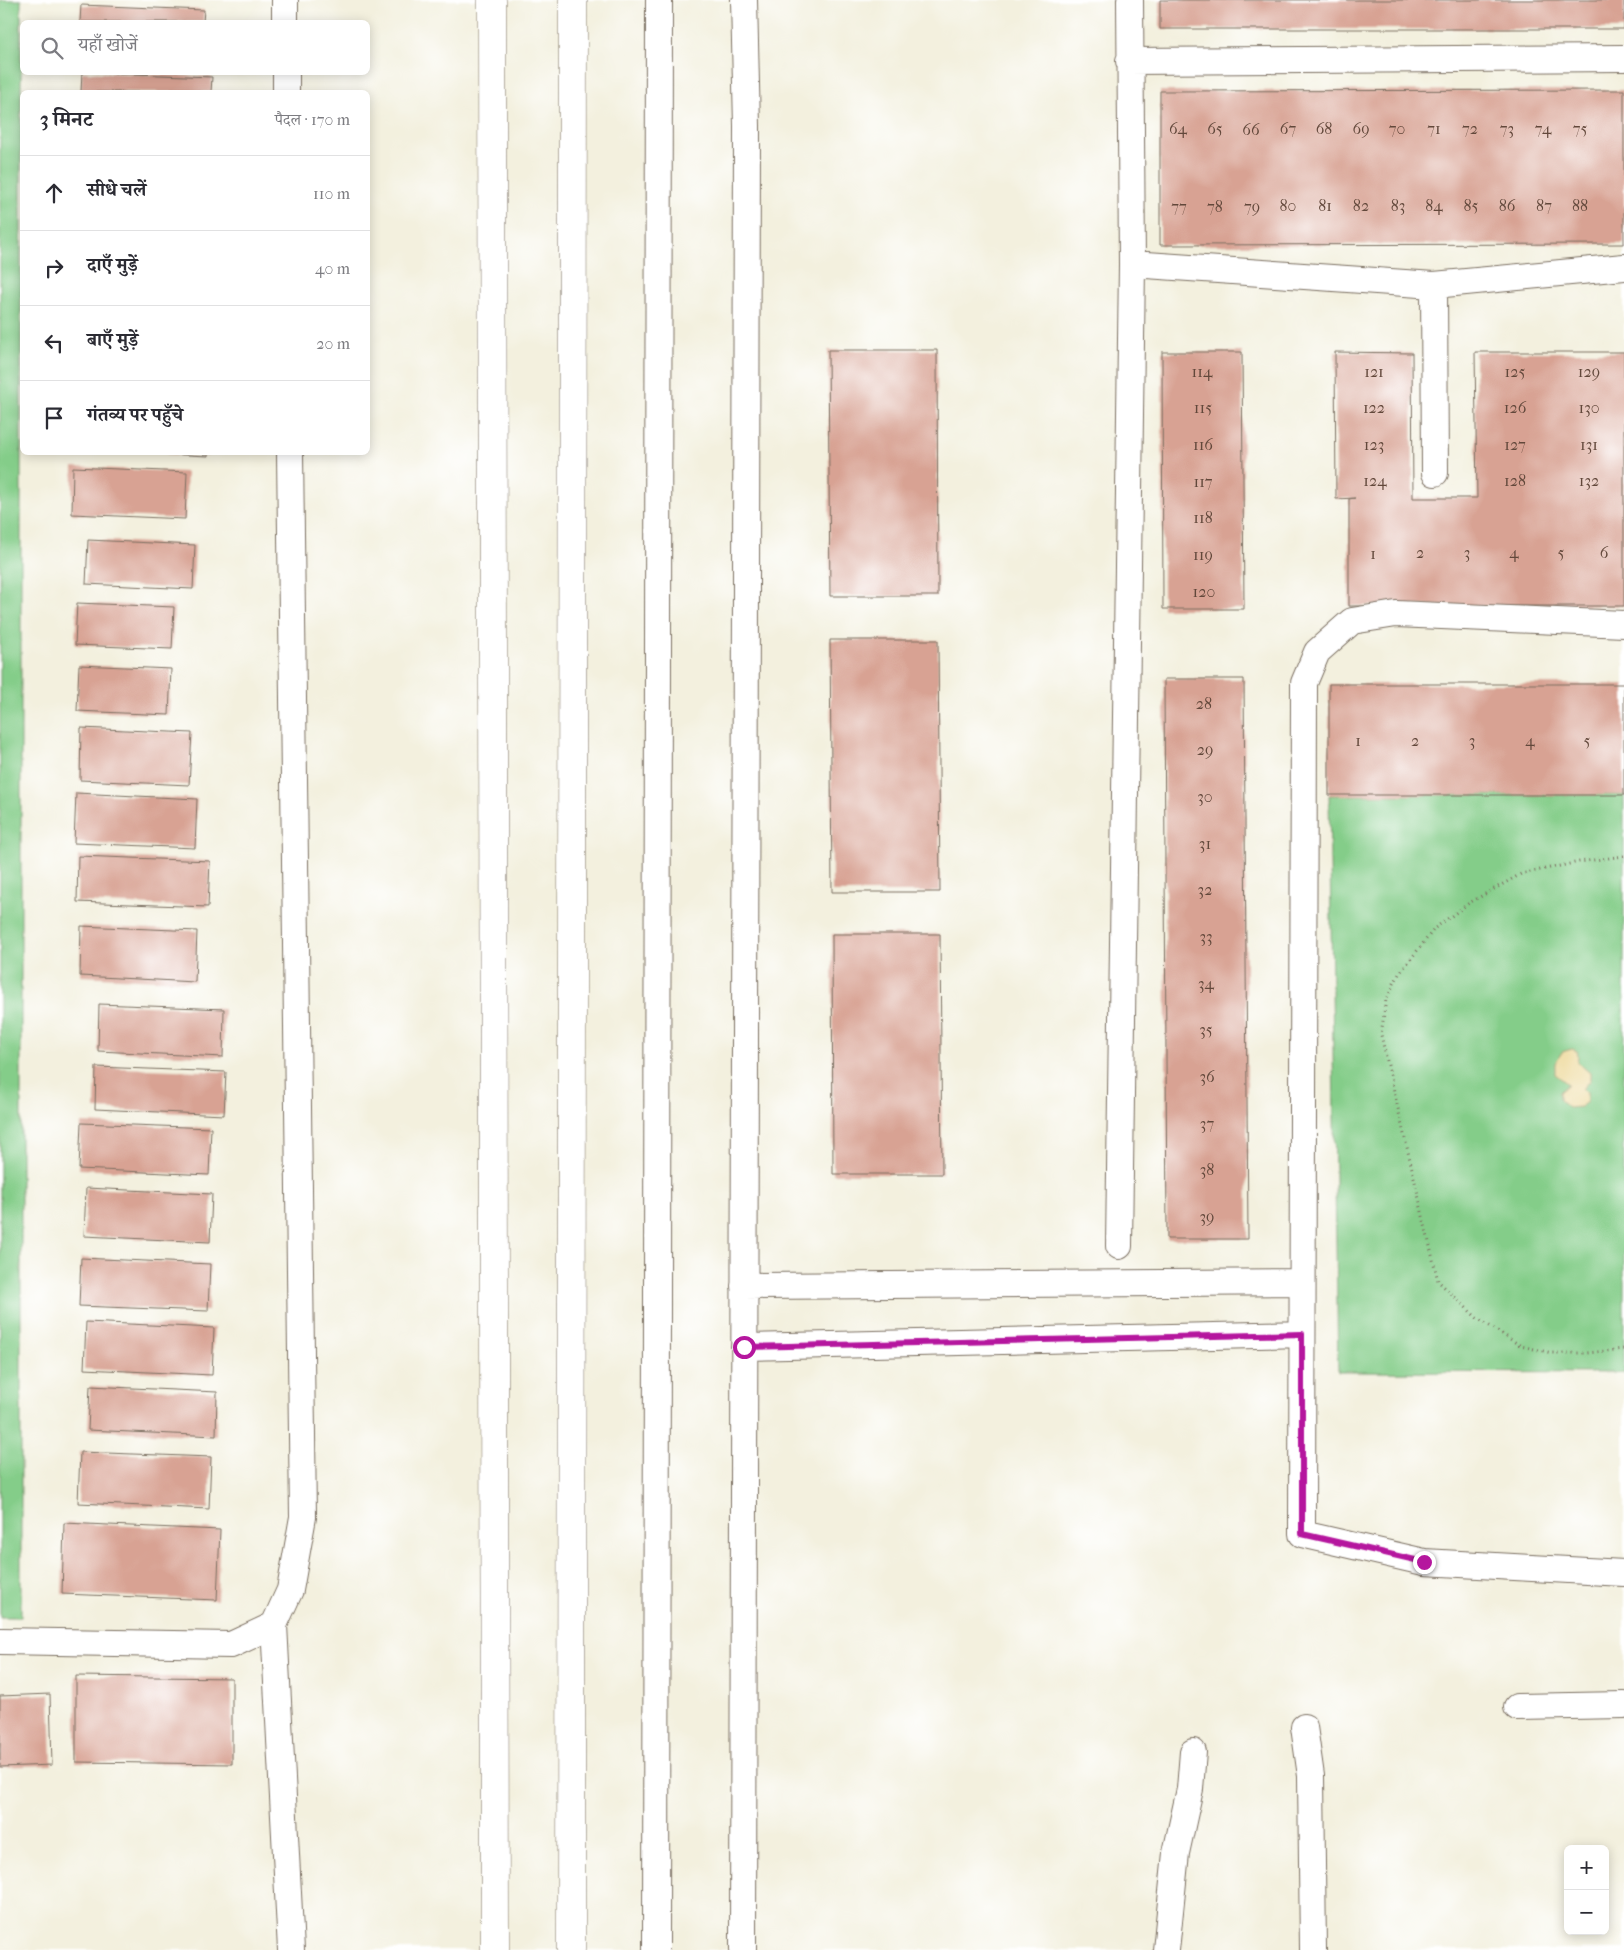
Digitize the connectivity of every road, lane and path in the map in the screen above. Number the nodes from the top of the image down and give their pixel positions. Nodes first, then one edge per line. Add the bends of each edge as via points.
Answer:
1 (285, 0) edge
2 (492, 0) edge
3 (573, 0) edge
4 (660, 0) edge
5 (744, 0) edge
6 (1130, 0) edge
7 (285, 20) edge
8 (1624, 58) edge
9 (1129, 60) junction
10 (286, 75) edge
11 (286, 90) edge
12 (1132, 264) junction
13 (1624, 267) edge
14 (1434, 285) junction
15 (290, 455) edge
16 (1435, 473) dead end
17 (1624, 624) edge
18 (1624, 856) edge
19 (1119, 1246) dead end
20 (1302, 1282) junction
21 (744, 1286) junction
22 (1302, 1334) junction
23 (744, 1347) junction
24 (1624, 1349) edge
25 (1624, 1572) edge
26 (274, 1624) junction
27 (0, 1641) edge
28 (1624, 1705) edge
29 (1517, 1707) dead end
30 (1304, 1726) dead end
31 (1192, 1752) dead end
32 (291, 1950) edge
33 (495, 1950) edge
34 (571, 1950) edge
35 (656, 1950) edge
36 (744, 1950) edge
37 (1166, 1950) edge
38 (1313, 1950) edge

1 - 7 street
2 - 33 street
3 - 34 street
4 - 35 street
5 - 21 street via 747,126
6 - 9 street
8 - 9 street
9 - 12 street
10 - 11 street
12 - 14 street
12 - 19 street
13 - 14 street
14 - 16 street
15 - 26 street via 303,1517 290,1590
17 - 20 street via 1396,614 1352,621 1317,652 1304,683
18 - 24 path via 1521,874 1469,903 1435,928 1399,974 1386,999 1381,1035 1438,1281 1477,1318 1521,1346 1552,1353
20 - 21 street
20 - 22 street
21 - 23 street
22 - 23 street
22 - 25 street via 1302,1534 1424,1562
23 - 36 street
26 - 27 street via 231,1646
26 - 32 street
28 - 29 street
30 - 38 street via 1311,1776
31 - 37 street via 1190,1789 1176,1853

